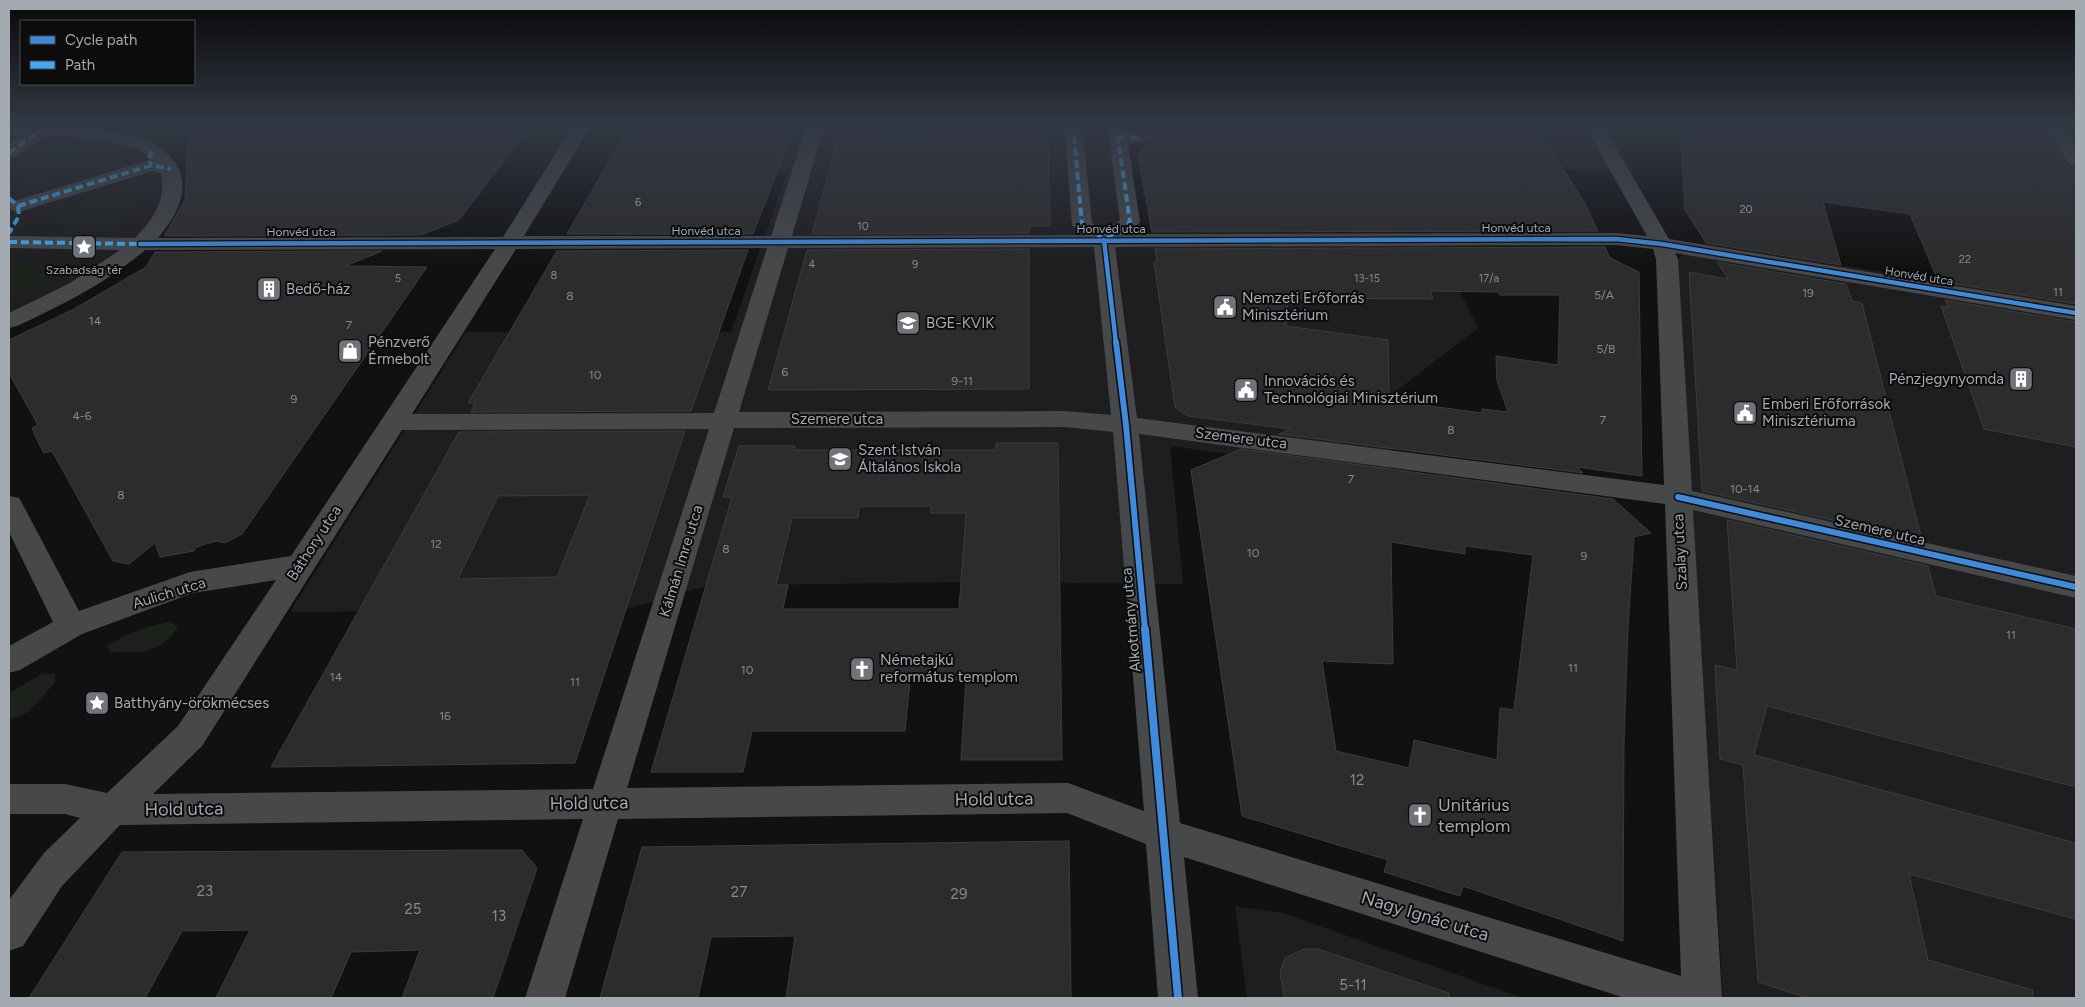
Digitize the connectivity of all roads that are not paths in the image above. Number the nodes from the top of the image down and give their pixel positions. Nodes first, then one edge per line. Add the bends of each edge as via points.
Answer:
1 (125, 171) edge
2 (166, 171) edge
3 (554, 171) edge
4 (802, 171) edge
5 (1077, 171) edge
6 (1123, 171) edge
7 (1620, 171) edge
8 (13, 202) edge
9 (9, 233) edge
10 (1104, 240) junction
11 (9, 242) edge
12 (510, 242) junction
13 (780, 242) junction
14 (140, 244) junction
15 (1662, 244) junction
16 (2076, 313) edge
17 (9, 321) edge
18 (725, 420) junction
19 (393, 422) junction
20 (1126, 425) junction
21 (1678, 497) junction
22 (9, 505) edge
23 (300, 565) junction
24 (2076, 587) edge
25 (71, 626) junction
26 (9, 661) edge
27 (9, 799) edge
28 (607, 803) junction
29 (114, 810) junction
30 (1163, 834) junction
31 (9, 933) edge
32 (545, 998) edge
33 (1178, 998) edge
34 (1687, 998) edge
35 (1702, 998) edge

1 - 8 street
2 - 14 street via 174,180 173,196 166,212
3 - 12 street, Báthory utca
4 - 13 street, Kálmán Imre utca
5 - 10 street via 1082,225
6 - 10 street via 1130,222
7 - 15 street, Szalay utca
8 - 9 street via 19,216
10 - 13 street, Honvéd utca
10 - 15 street, Honvéd utca via 1616,239
10 - 20 street, Alkotmány utca
11 - 14 street
12 - 13 street, Honvéd utca
12 - 14 street, Honvéd utca
12 - 19 street, Báthory utca
13 - 18 street, Kálmán Imre utca
14 - 17 street via 87,281
15 - 16 street, Honvéd utca
15 - 21 street, Szalay utca via 1668,267
18 - 19 street, Szemere utca
18 - 20 street, Szemere utca via 1065,419
18 - 28 street, Kálmán Imre utca
19 - 23 street, Báthory utca
20 - 21 street, Szemere utca
20 - 30 street, Alkotmány utca
21 - 24 street, Szemere utca
21 - 35 street, Szalay utca
22 - 25 street
23 - 25 street, Aulich utca via 190,583
23 - 29 street, Báthory utca via 190,736
25 - 26 street, Aulich utca
27 - 29 street, Hold utca via 66,799
28 - 29 street, Hold utca
28 - 30 street, Hold utca via 1068,798
28 - 32 street, Kálmán Imre utca
29 - 31 street, Báthory utca via 64,856
30 - 33 street, Alkotmány utca
30 - 34 street, Nagy Ignác utca

